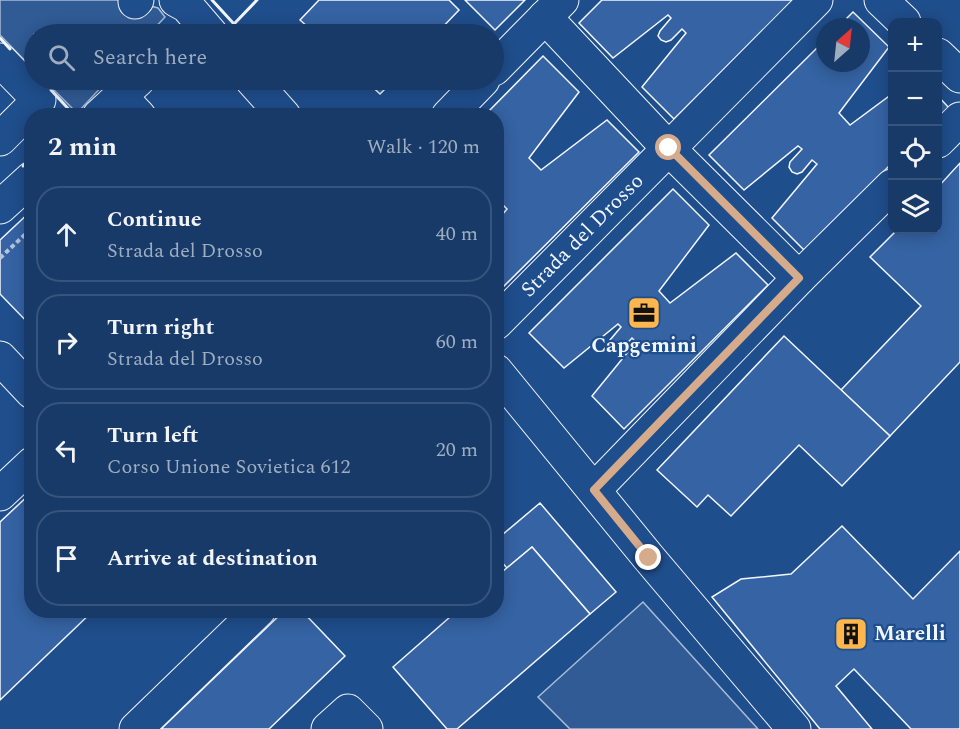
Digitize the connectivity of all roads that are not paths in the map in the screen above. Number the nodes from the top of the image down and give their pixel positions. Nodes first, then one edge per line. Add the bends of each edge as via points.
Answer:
1 (176, 0) edge
2 (816, 0) edge
3 (881, 0) edge
4 (554, 9) edge
5 (900, 18) edge
6 (196, 24) edge
7 (504, 59) edge
8 (942, 59) edge
9 (0, 60) edge
10 (960, 76) edge
11 (24, 85) edge
12 (29, 90) edge
13 (261, 90) edge
14 (473, 90) edge
15 (31, 108) edge
16 (277, 108) edge
17 (456, 108) edge
18 (24, 115) edge
19 (960, 119) edge
20 (942, 137) edge
21 (0, 139) edge
22 (669, 148) junction
23 (24, 185) edge
24 (888, 190) edge
25 (0, 207) edge
26 (799, 278) junction
27 (504, 315) edge
28 (0, 357) edge
29 (24, 384) edge
30 (504, 384) edge
31 (24, 472) edge
32 (594, 490) junction
33 (0, 494) edge
34 (251, 618) edge
35 (135, 729) edge
36 (328, 729) edge
37 (366, 729) edge
38 (794, 729) edge

1 - 6 street via 187,6
2 - 22 street, Strada del Drosso
3 - 5 street
4 - 7 street
4 - 22 street
8 - 10 street
9 - 11 street
12 - 15 street via 39,100
13 - 16 street
14 - 17 street
18 - 21 street
19 - 20 street
22 - 26 street
22 - 27 street, Strada del Drosso
23 - 25 street
24 - 26 street
26 - 32 street
28 - 29 street
30 - 32 street
31 - 33 street
32 - 38 street
34 - 35 street
36 - 37 street via 348,711

